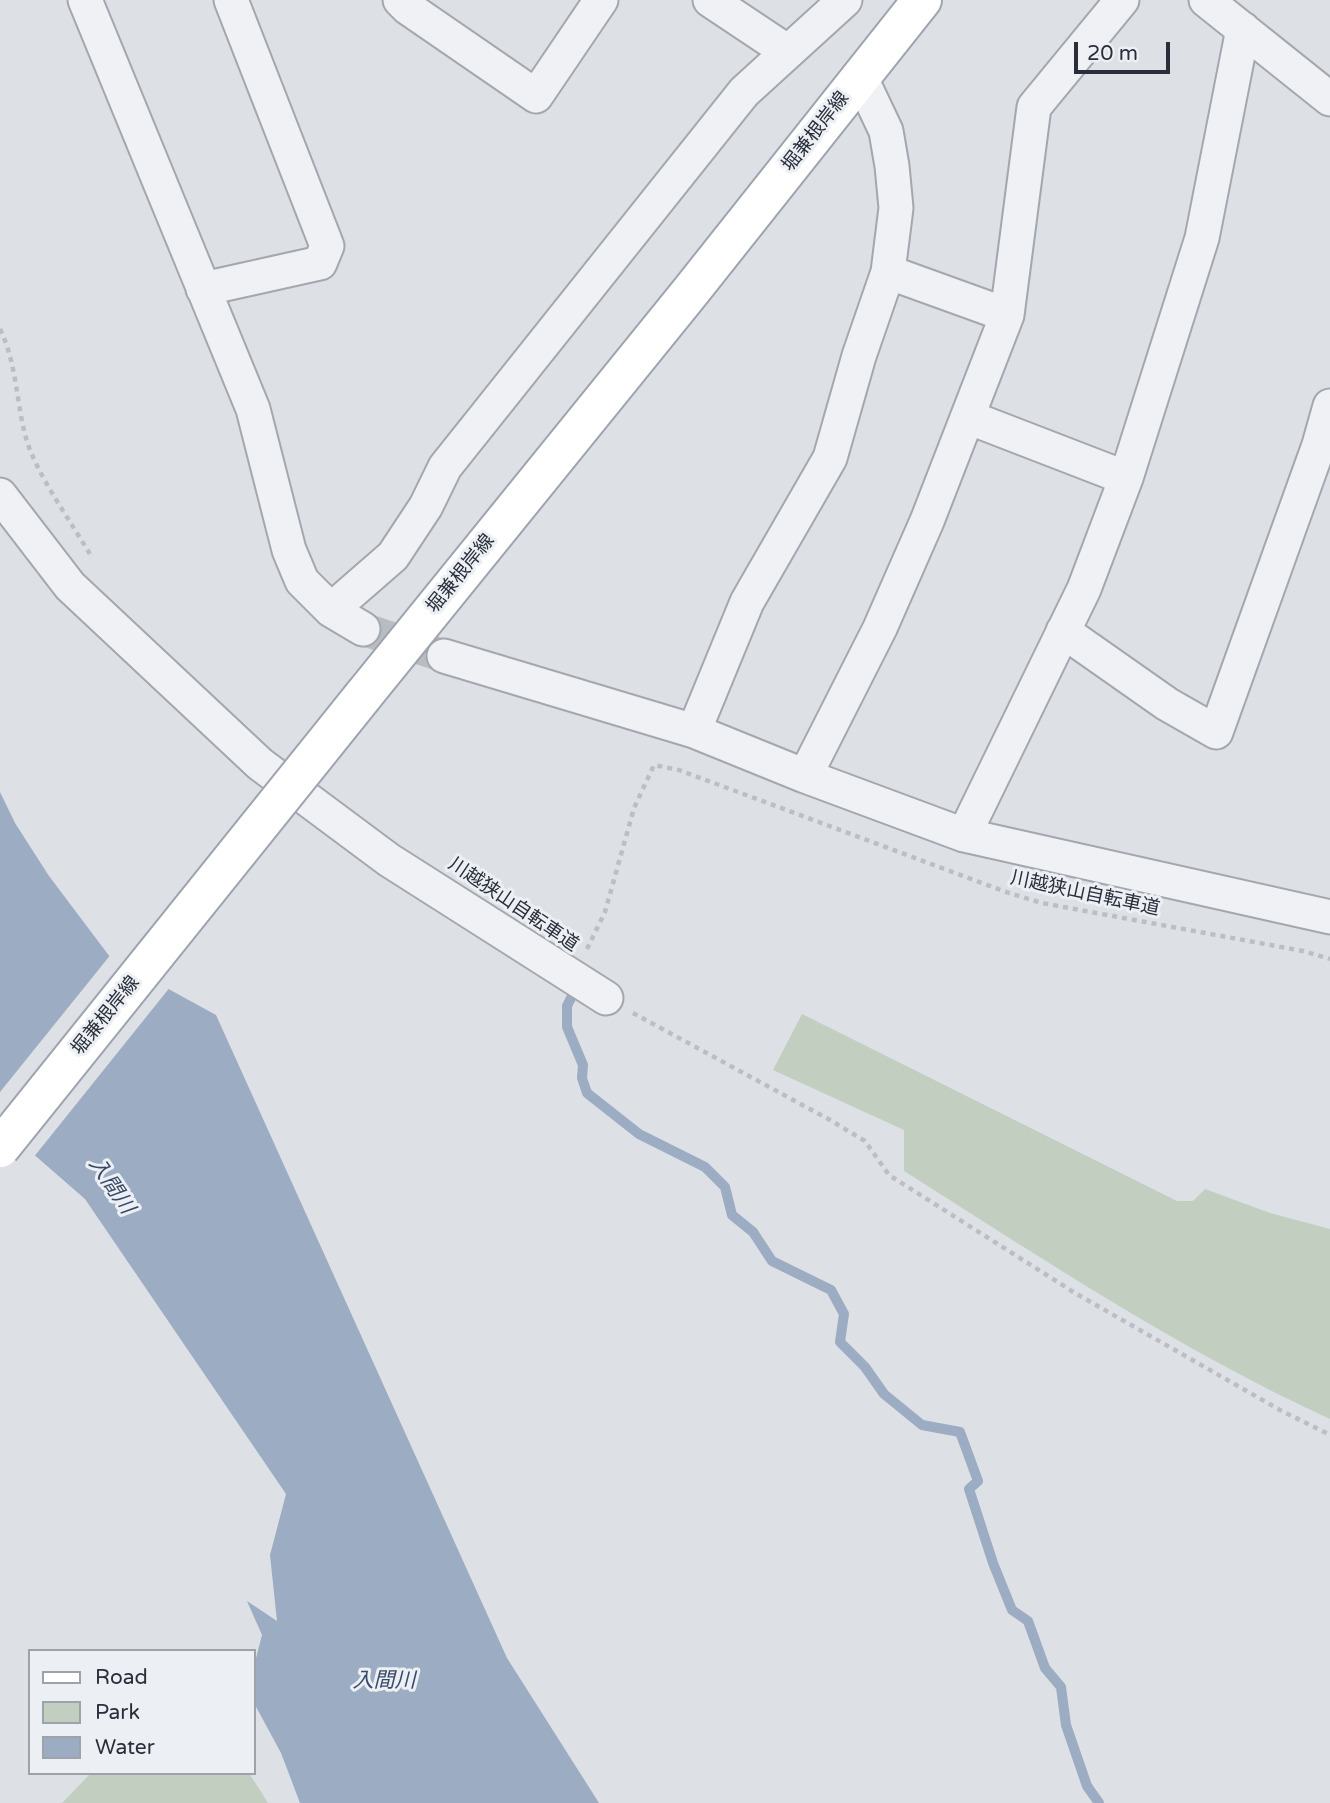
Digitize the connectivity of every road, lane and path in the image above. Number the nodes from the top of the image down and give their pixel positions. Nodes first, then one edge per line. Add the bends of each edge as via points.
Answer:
1 (85, 0) edge
2 (231, 0) edge
3 (601, 0) edge
4 (710, 0) edge
5 (845, 0) edge
6 (922, 0) edge
7 (1122, 0) edge
8 (1206, 0) edge
9 (407, 3) edge
10 (1243, 29) junction
11 (788, 52) junction
12 (860, 76) junction
13 (1330, 99) edge
14 (888, 272) junction
15 (203, 289) junction
16 (1007, 315) junction
17 (0, 329) edge
18 (1330, 406) edge
19 (968, 417) junction
20 (1324, 446) edge
21 (1126, 478) junction
22 (0, 495) edge
23 (96, 564) dead end
24 (331, 610) junction
25 (363, 629) tunnel mouth
26 (1063, 631) junction
27 (444, 656) tunnel mouth
28 (694, 731) junction
29 (805, 776) junction
30 (964, 835) junction
31 (1330, 917) edge
32 (584, 955) dead end
33 (1330, 960) edge
34 (606, 998) joint
35 (0, 1148) edge
36 (1330, 1435) edge

1 - 15 street
2 - 15 street via 327,246 320,263
3 - 9 street via 536,96
4 - 11 street
5 - 11 street
6 - 12 main road, 堀兼根岸線
7 - 16 street via 1034,107
8 - 10 street
10 - 13 street
10 - 21 street via 1202,238
11 - 24 street via 744,92 445,467 393,556
12 - 14 street via 886,131 892,166 896,208
12 - 35 main road, 堀兼根岸線, bridge
14 - 16 street
14 - 28 street via 830,458 747,602
15 - 24 street via 253,409 289,550 302,581
16 - 19 street
17 - 23 path via 14,369 33,457
18 - 20 street
19 - 21 street
19 - 29 street via 880,628
20 - 26 street via 1216,732 1167,704
21 - 26 street
22 - 34 street via 70,586 260,764 389,860
24 - 25 street
26 - 30 street
27 - 28 street
28 - 29 street
29 - 30 street
30 - 31 street
32 - 33 path, 川越狭山自転車道 via 605,912 634,808 654,765 1009,893
34 - 36 path via 865,1141 889,1175 1052,1279

